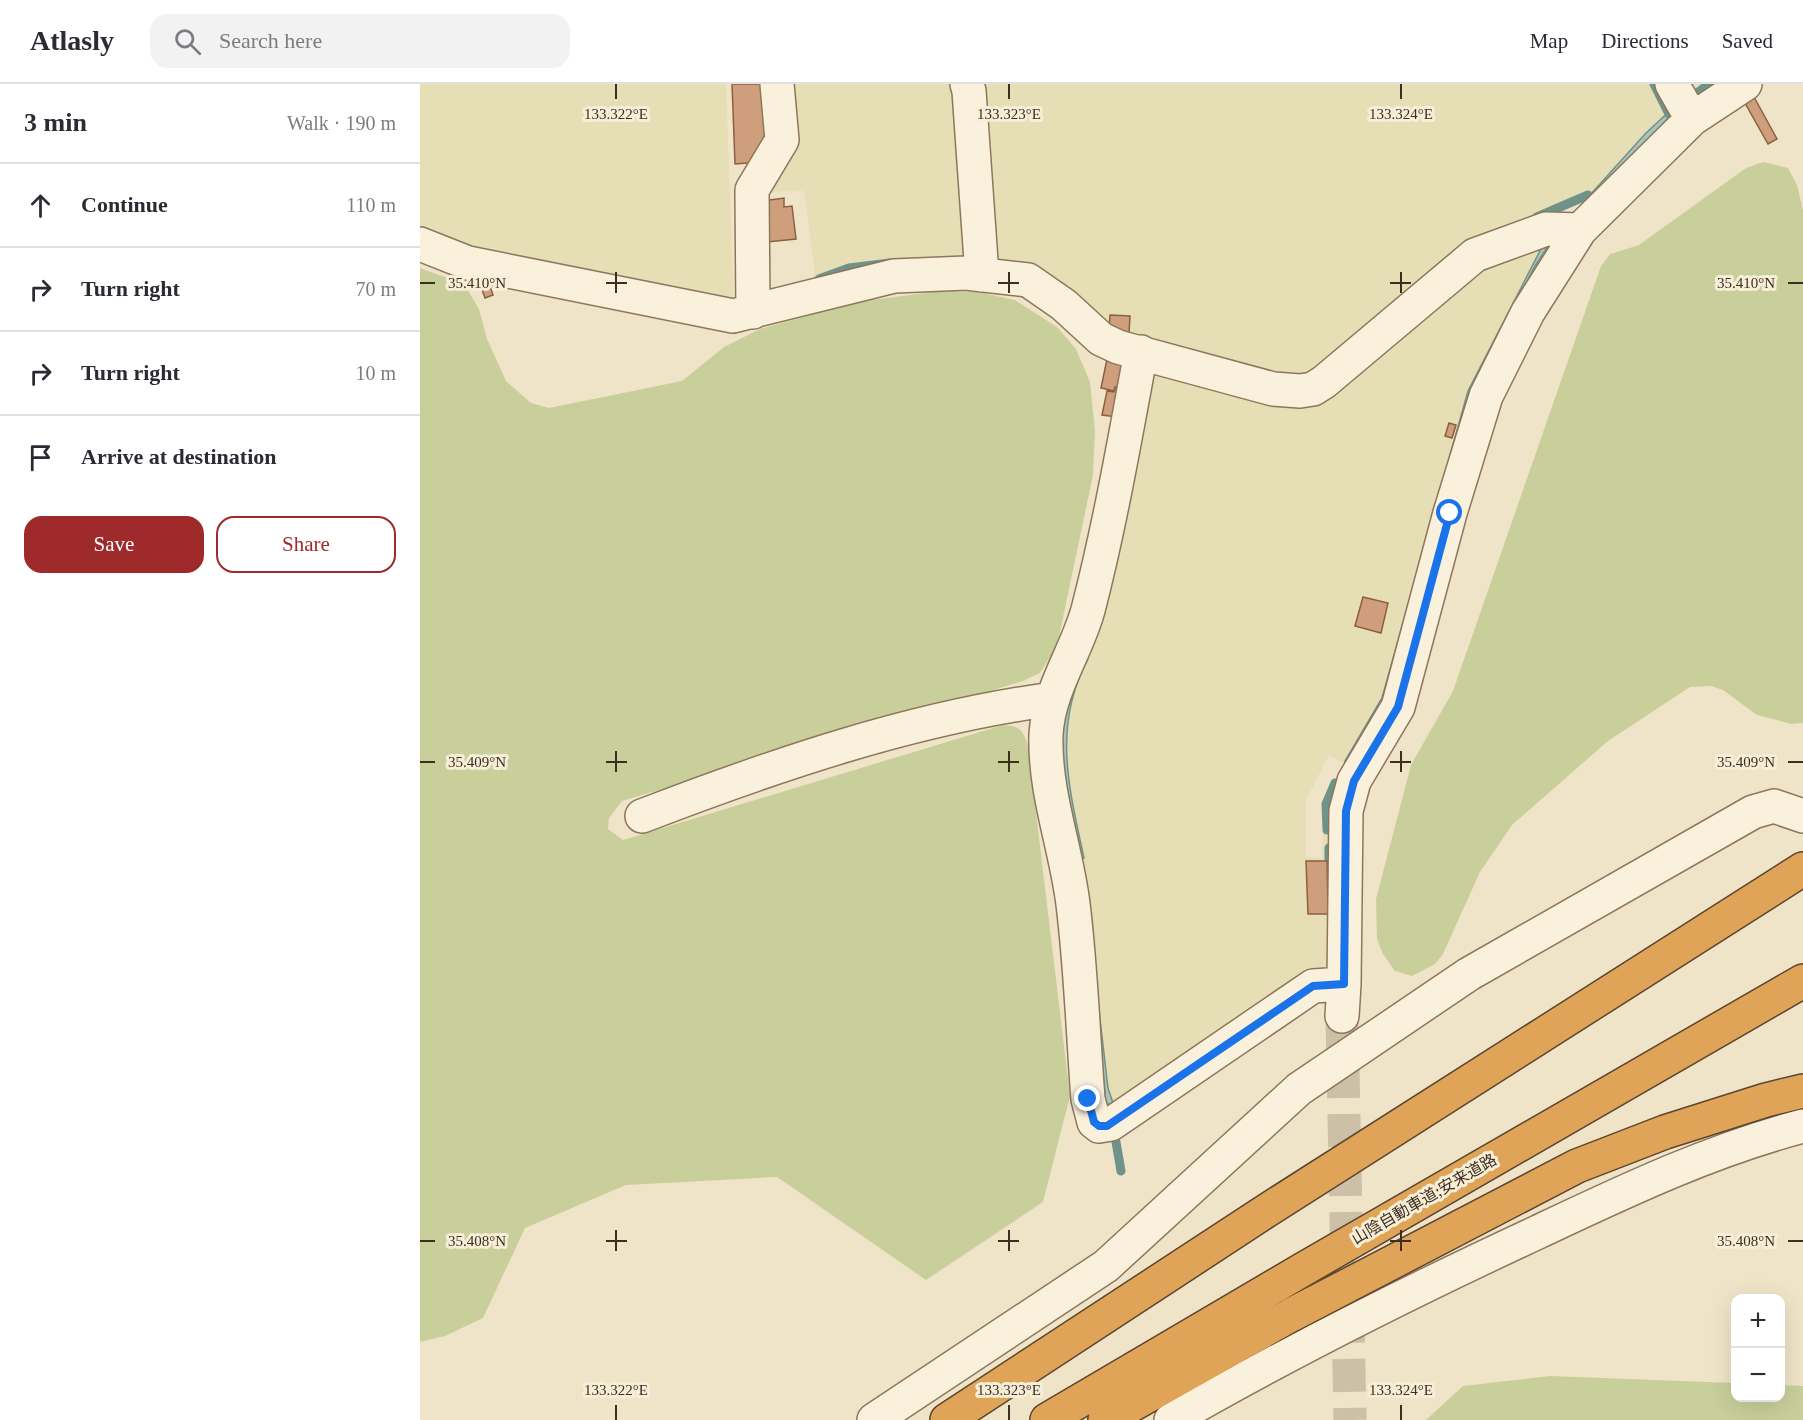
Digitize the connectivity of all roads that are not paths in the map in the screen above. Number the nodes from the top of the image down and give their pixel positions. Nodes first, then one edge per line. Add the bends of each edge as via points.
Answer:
1 (777, 84) edge
2 (967, 84) edge
3 (1672, 84) edge
4 (1745, 84) edge
5 (1692, 119) junction
6 (1580, 230) junction
7 (420, 244) edge
8 (982, 275) junction
9 (753, 312) junction
10 (1141, 352) junction
11 (1053, 699) junction
12 (642, 816) dead end
13 (1803, 816) edge
14 (1803, 869) edge
15 (1803, 981) edge
16 (1344, 984) junction
17 (1342, 1016) tunnel mouth
18 (1803, 1091) edge
19 (1803, 1126) edge
20 (874, 1420) edge
21 (948, 1420) edge
22 (1047, 1420) edge
23 (1105, 1420) edge
24 (1171, 1420) edge

1 - 9 street via 782,140 752,190
2 - 8 street
3 - 5 street
4 - 5 street
5 - 6 street
6 - 10 street via 1546,229 1475,255 1313,389 1273,389
6 - 16 street via 1528,312 1486,396 1398,707 1354,781 1346,811
7 - 9 street via 468,263 733,316
8 - 9 street via 894,276
8 - 10 street via 1028,280 1064,305 1101,339
10 - 11 street via 1112,506 1087,611
11 - 12 street via 948,717 864,740 734,781
11 - 16 street via 1046,734 1048,778 1073,904 1088,1099 1094,1122 1099,1126 1111,1124 1313,986
13 - 20 street via 1774,806 1753,812 1469,974 1299,1089 1106,1266
14 - 21 highway via 1276,1205
15 - 22 highway, 山陰自動車道;安来道路
16 - 17 street
18 - 23 highway via 1665,1132 1577,1166 1292,1315
19 - 24 street via 1771,1134 1649,1180 1413,1290

